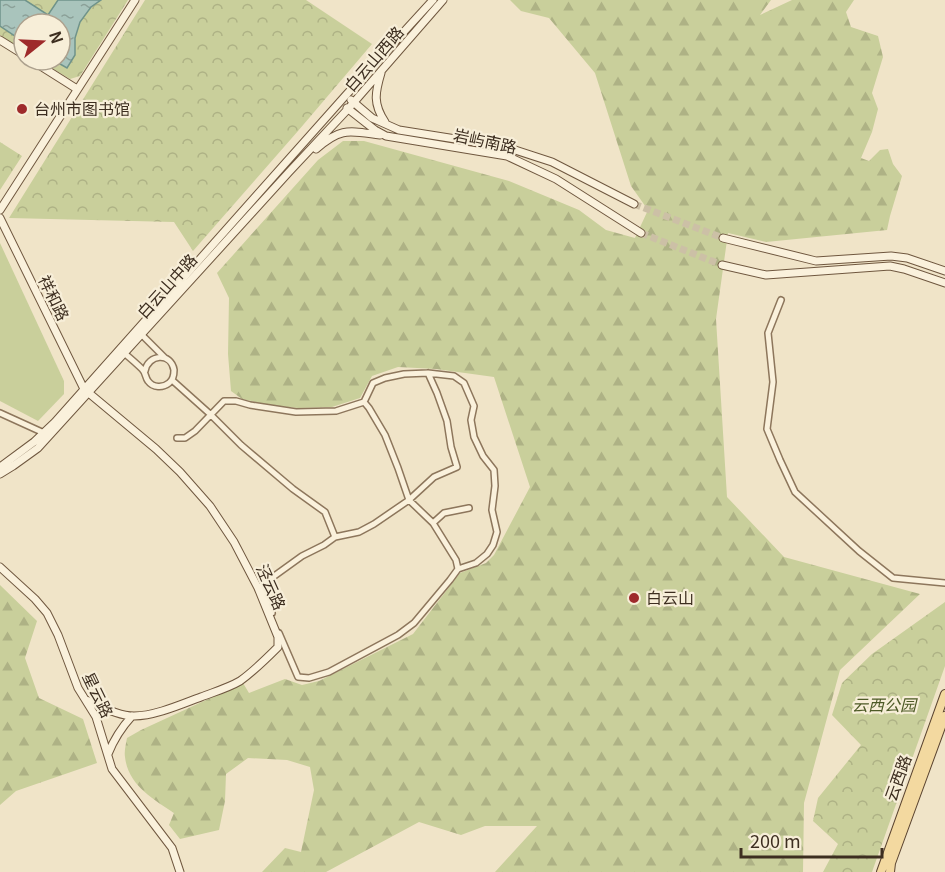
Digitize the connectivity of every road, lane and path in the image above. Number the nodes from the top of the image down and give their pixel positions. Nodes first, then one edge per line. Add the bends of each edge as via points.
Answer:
1 (135, 0) edge
2 (433, 0) edge
3 (443, 0) edge
4 (382, 69) junction
5 (50, 72) edge
6 (77, 89) junction
7 (346, 95) junction
8 (340, 102) junction
9 (354, 102) junction
10 (348, 109) junction
11 (387, 124) junction
12 (386, 136) junction
13 (289, 172) junction
14 (634, 204) tunnel mouth
15 (0, 210) edge
16 (0, 218) edge
17 (641, 233) tunnel mouth
18 (723, 238) tunnel mouth
19 (722, 265) tunnel mouth
20 (945, 271) edge
21 (945, 283) edge
22 (781, 300) dead end
23 (141, 334) junction
24 (124, 353) junction
25 (166, 359) junction
26 (145, 372) junction
27 (428, 373) junction
28 (172, 380) junction
29 (86, 391) junction
30 (363, 402) junction
31 (0, 413) edge
32 (210, 414) junction
33 (44, 433) junction
34 (177, 438) dead end
35 (0, 467) edge
36 (0, 474) edge
37 (409, 500) junction
38 (469, 508) dead end
39 (433, 523) junction
40 (335, 537) junction
41 (0, 567) edge
42 (458, 569) junction
43 (945, 583) edge
44 (260, 587) junction
45 (945, 694) edge
46 (86, 700) junction
47 (132, 716) junction
48 (945, 716) edge
49 (108, 755) junction
50 (180, 872) edge
51 (881, 872) edge
52 (890, 872) edge

1 - 6 main road
2 - 7 main road, 白云山西路
3 - 4 main road, 白云山西路
4 - 9 main road, 白云山西路
4 - 11 main road via 376,99
5 - 6 main road
6 - 15 main road
7 - 8 main road, 白云山西路
7 - 9 main road, 岩屿南路
8 - 10 main road, 岩屿南路
8 - 29 main road, 白云山中路
9 - 10 main road, 白云山西路
9 - 11 main road, 岩屿南路 via 372,118
10 - 12 main road, 岩屿南路
10 - 13 main road, 白云山中路
11 - 14 main road, 岩屿南路 via 399,130 523,152 552,162
12 - 13 main road via 341,132
12 - 17 main road, 岩屿南路 via 507,156 556,179
13 - 23 main road, 白云山中路
16 - 29 main road, 祥和路
18 - 20 main road via 816,261 891,256
19 - 21 main road via 766,275 890,266
22 - 43 street via 768,333 773,382 767,429 795,492 894,578
23 - 24 main road, 白云山中路
23 - 25 street
24 - 26 street
24 - 29 main road, 白云山中路
25 - 26 street via 152,360
25 - 28 street via 173,366
26 - 28 street via 155,386 165,386
27 - 30 street via 404,374 373,383
27 - 37 street via 447,421 457,467 434,477
27 - 42 street via 454,376 464,383 474,406 474,437 494,470 492,510 497,532 493,545 476,563
28 - 32 street
29 - 33 main road, 白云山中路
29 - 36 main road, 白云山中路 via 38,448
29 - 44 main road, 泾云路 via 180,472 210,506
30 - 32 street via 336,411 296,412 224,401
30 - 37 street via 385,435
31 - 33 street
32 - 34 street via 195,431
32 - 40 street via 241,445 325,512
33 - 35 main road, 白云山中路
37 - 39 street
37 - 40 street via 359,532
38 - 39 street via 444,513
39 - 42 street
40 - 44 street
41 - 46 main road, 星云路 via 47,613
42 - 44 street via 414,623 398,635 329,672 309,678 298,677
44 - 47 main road, 泾云路 via 278,637 278,646 266,660 223,689 144,716
45 - 51 main road, 云西路
46 - 47 main road, 泾云路
46 - 49 main road, 星云路
47 - 49 main road via 113,741
48 - 52 main road, 云西路
49 - 50 main road, 星云路 via 112,769 172,848

